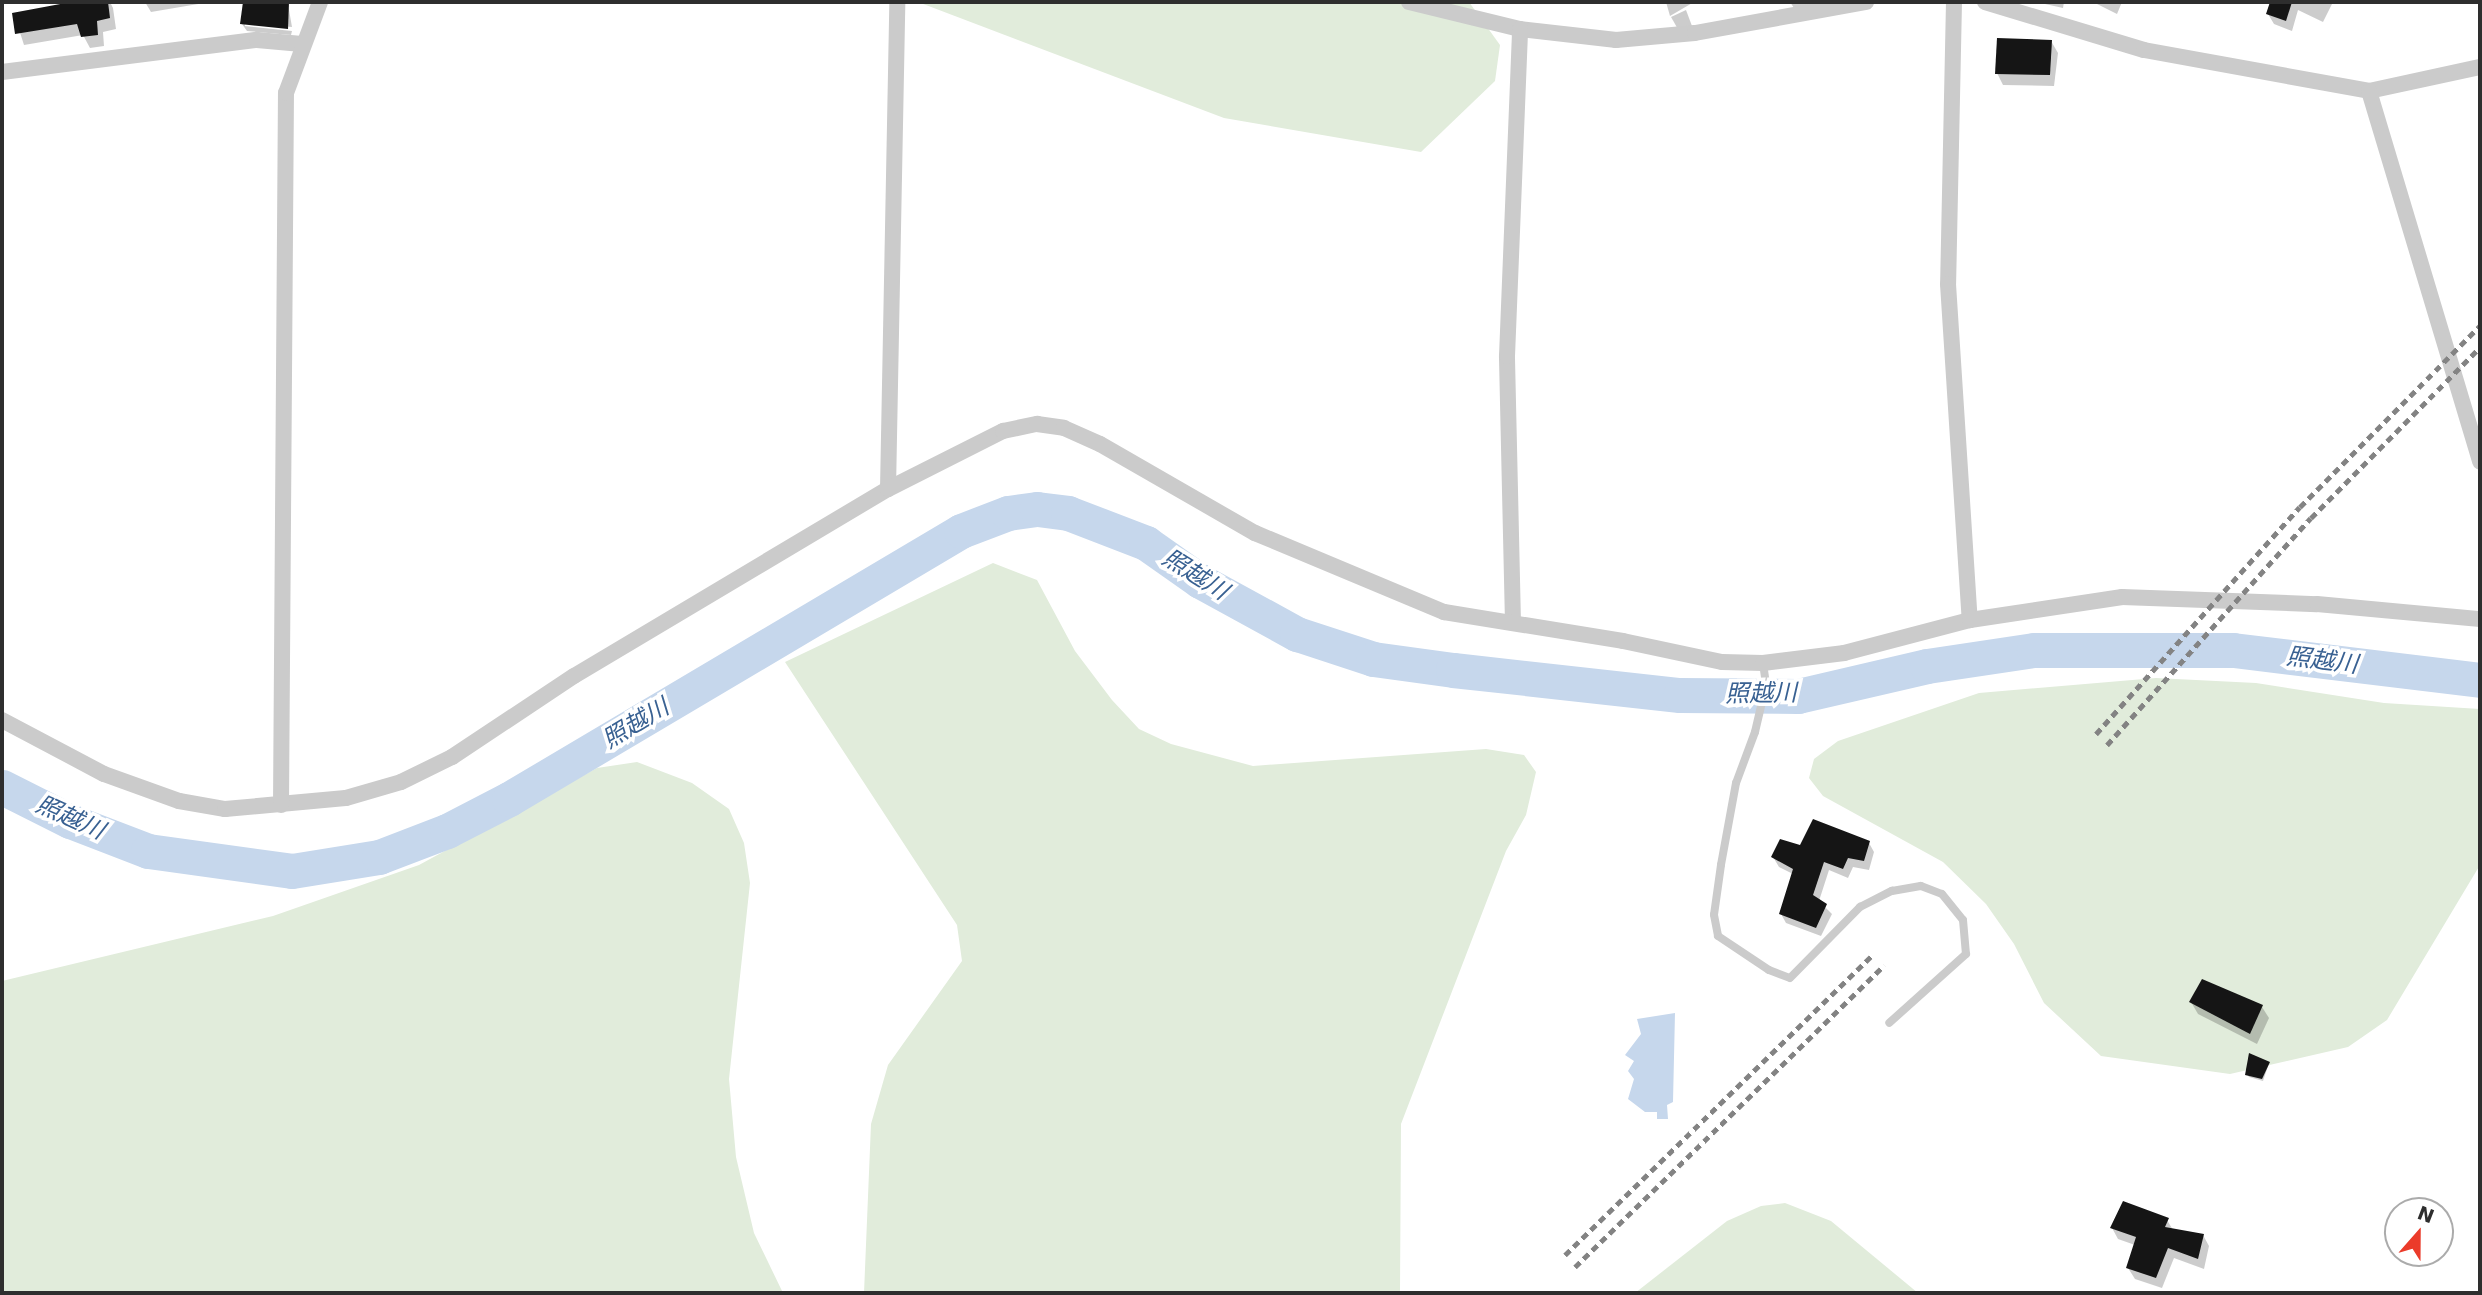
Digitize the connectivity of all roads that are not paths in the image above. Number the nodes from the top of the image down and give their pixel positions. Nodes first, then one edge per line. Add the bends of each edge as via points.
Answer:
1 (320, 2) edge
2 (897, 2) edge
3 (1409, 2) edge
4 (1866, 2) edge
5 (1954, 2) edge
6 (1985, 2) edge
7 (1520, 29) junction
8 (302, 44) junction
9 (2480, 67) edge
10 (2, 72) edge
11 (2369, 90) junction
12 (2480, 462) edge
13 (888, 489) junction
14 (2480, 619) edge
15 (1970, 620) junction
16 (1513, 622) junction
17 (1763, 663) junction
18 (2, 720) edge
19 (281, 806) junction
20 (1889, 1023) dead end

1 - 8 street
2 - 13 street
3 - 7 street
4 - 7 street via 1695,33 1616,40
5 - 15 street via 1948,284
6 - 11 street via 2144,50
7 - 16 street via 1507,356
8 - 10 street via 257,40
8 - 19 street via 286,93
9 - 11 street
11 - 12 street
13 - 16 street via 1003,431 1037,424 1064,428 1255,533 1311,558 1444,612
13 - 19 street via 574,676 452,757 401,782 346,798
14 - 15 street via 2338,606 2122,597
15 - 17 street via 1844,653
16 - 17 street via 1722,662
17 - 20 lane via 1766,685 1736,783 1714,915 1718,936 1769,970 1790,978 1860,907 1892,891 1922,886 1941,894 1963,920 1966,954
18 - 19 street via 104,774 179,801 225,809

